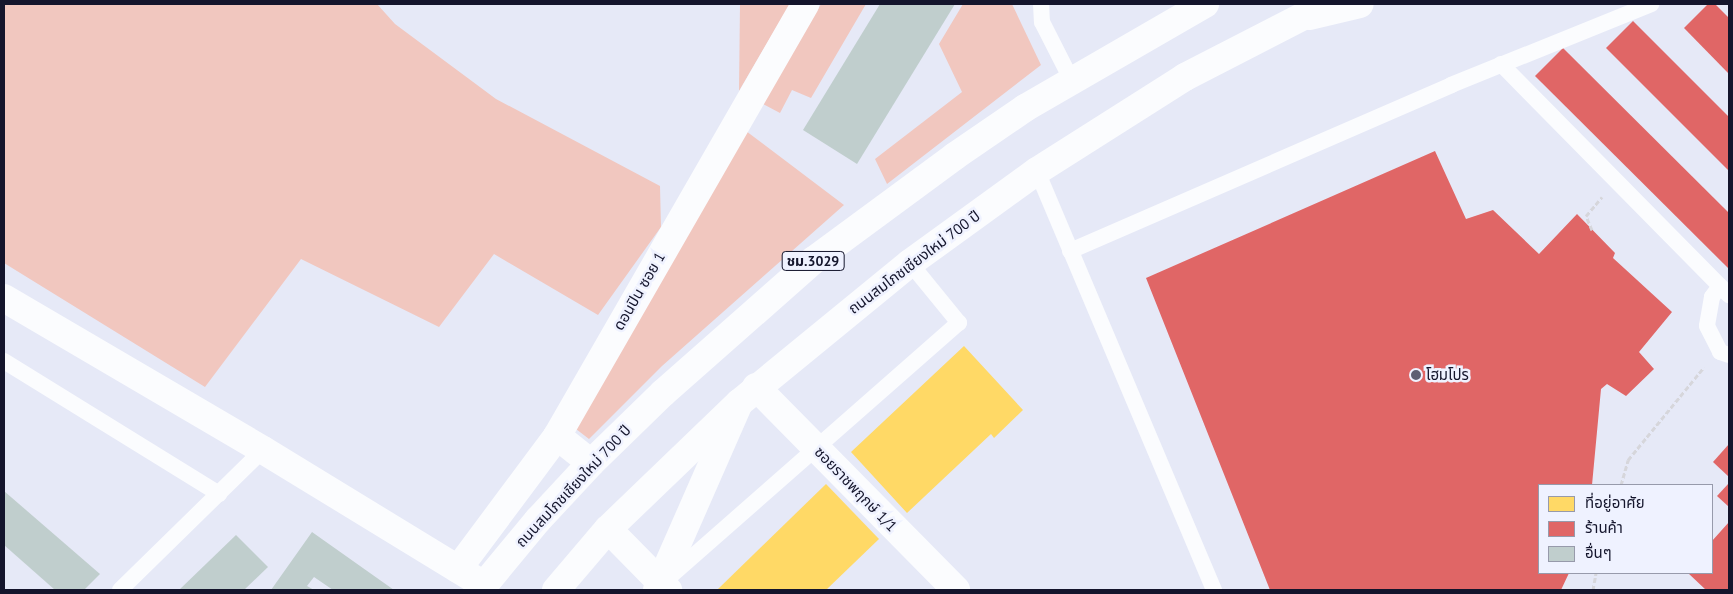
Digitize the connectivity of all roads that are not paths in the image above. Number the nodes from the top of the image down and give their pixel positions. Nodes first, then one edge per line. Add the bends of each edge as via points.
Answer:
1 (805, 4) edge
2 (1041, 4) edge
3 (1205, 4) edge
4 (1327, 4) edge
5 (1360, 4) edge
6 (1650, 4) edge
7 (1291, 21) junction
8 (1501, 64) junction
9 (1070, 79) junction
10 (1037, 172) junction
11 (1070, 251) junction
12 (910, 263) junction
13 (1724, 290) edge
14 (4, 298) edge
15 (1724, 353) edge
16 (4, 361) edge
17 (748, 395) junction
18 (557, 436) junction
19 (818, 449) junction
20 (263, 450) junction
21 (591, 463) junction
22 (219, 494) junction
23 (608, 529) junction
24 (458, 569) junction
25 (482, 588) edge
26 (663, 588) edge
27 (120, 590) edge
28 (556, 590) edge
29 (956, 590) edge
30 (1214, 590) edge

1 - 18 main road, ดอนปิน ซอย 1
2 - 9 lane via 1042,22
3 - 9 main road, ถนนสมโภชเชียงใหม่ 700 ปี / ชม.3029
4 - 7 main road, ถนนสมโภชเชียงใหม่ 700 ปี
5 - 7 main road
6 - 8 lane
7 - 10 main road, ถนนสมโภชเชียงใหม่ 700 ปี via 1185,77
8 - 11 lane
8 - 13 lane
9 - 21 main road, ถนนสมโภชเชียงใหม่ 700 ปี / ชม.3029 via 955,156 814,260 663,393
10 - 11 lane
10 - 12 main road, ถนนสมโภชเชียงใหม่ 700 ปี
11 - 30 lane
12 - 17 main road, ถนนสมโภชเชียงใหม่ 700 ปี
12 - 19 lane via 959,322
13 - 15 lane via 1712,297 1707,326
14 - 20 main road
16 - 22 lane
17 - 19 main road, ซอยราชพฤกษ์ 1/1
17 - 23 main road, ถนนสมโภชเชียงใหม่ 700 ปี
17 - 26 main road
18 - 21 main road
18 - 24 main road, ดอนปิน ซอย 1
19 - 26 lane
19 - 29 main road, ซอยราชพฤกษ์ 1/1
20 - 22 lane
20 - 24 main road
21 - 25 main road, ถนนสมโภชเชียงใหม่ 700 ปี / ชม.3029
22 - 27 lane
23 - 26 main road
23 - 28 main road, ถนนสมโภชเชียงใหม่ 700 ปี
24 - 25 main road

